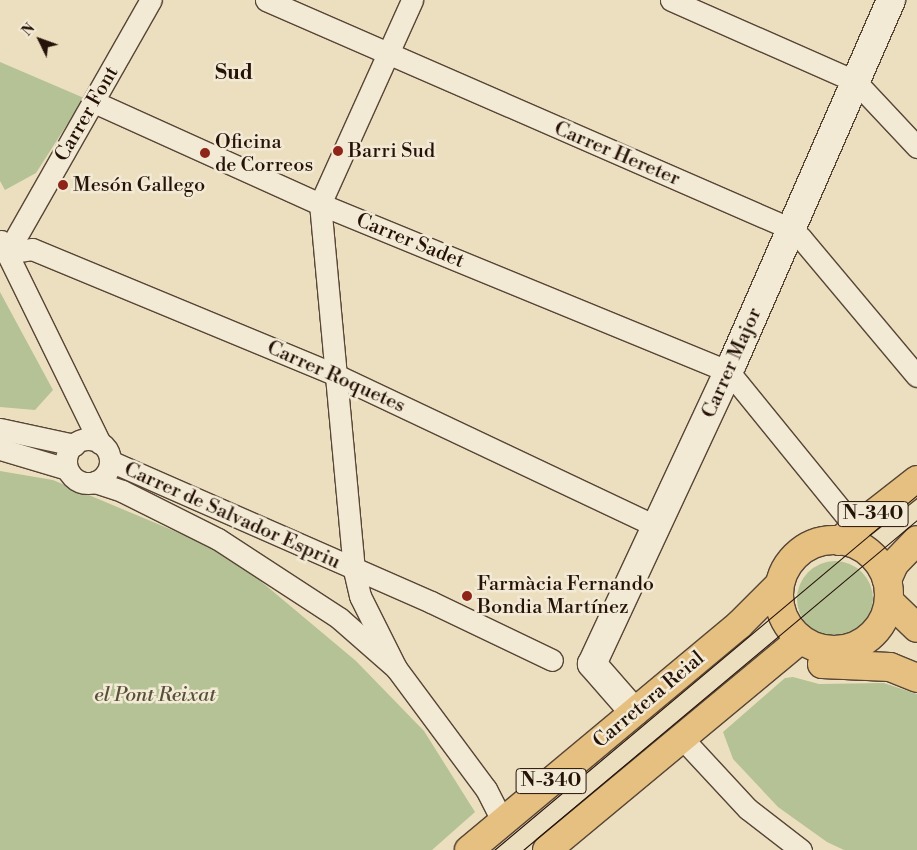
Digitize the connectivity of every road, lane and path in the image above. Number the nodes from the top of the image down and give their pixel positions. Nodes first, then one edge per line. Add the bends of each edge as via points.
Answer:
1 (151, 0) edge
2 (266, 0) edge
3 (412, 0) edge
4 (671, 0) edge
5 (891, 0) edge
6 (388, 54) junction
7 (855, 81) junction
8 (94, 102) junction
9 (917, 147) edge
10 (320, 204) junction
11 (789, 228) junction
12 (4, 247) edge
13 (729, 372) junction
14 (336, 375) junction
15 (917, 376) edge
16 (0, 428) edge
17 (74, 445) junction
18 (0, 449) edge
19 (105, 452) junction
20 (67, 469) junction
21 (917, 480) edge
22 (95, 482) junction
23 (658, 528) junction
24 (848, 533) junction
25 (917, 540) edge
26 (354, 570) junction
27 (779, 585) junction
28 (889, 591) junction
29 (917, 628) edge
30 (800, 640) junction
31 (861, 644) junction
32 (552, 660) dead end
33 (917, 663) edge
34 (771, 664) junction
35 (396, 668) junction
36 (917, 678) edge
37 (634, 712) junction
38 (681, 737) junction
39 (503, 822) junction
40 (469, 850) edge
41 (547, 850) edge
42 (800, 850) edge

1 - 8 street, Carrer Font
2 - 6 street, Carrer Hereter
3 - 6 street
4 - 7 street
5 - 7 street, Carrer Major
6 - 10 street
6 - 11 street, Carrer Hereter
7 - 9 street
7 - 11 street, Carrer Major
8 - 10 street, Carrer Sadet
8 - 12 street, Carrer Font
10 - 13 street, Carrer Sadet
10 - 14 street
11 - 13 street, Carrer Major
11 - 15 street, Carrer Hereter via 801,238
12 - 14 street, Carrer Roquetes via 32,249
12 - 19 street
13 - 23 street, Carrer Major
13 - 24 street via 847,517
14 - 23 street, Carrer Roquetes
14 - 26 street
16 - 17 street
17 - 19 street via 82,440
17 - 20 street via 68,452
18 - 20 street
19 - 22 street via 103,478
19 - 26 street, Carrer de Salvador Espriu
20 - 22 street via 78,481
21 - 24 main road, N-340
22 - 35 street, Carrer de Salvador Espriu via 122,491 218,539 339,618
23 - 37 street, Carrer Major via 592,664
24 - 27 main road, N-340 via 798,554 788,565
24 - 28 main road, N-340 via 865,550
25 - 28 main road, N-340 via 894,564
26 - 32 street, Carrer de Salvador Espriu via 432,602
26 - 35 street, Carrer de Salvador Espriu via 360,596
27 - 30 main road via 783,618
27 - 37 main road, Carretera Reial / N-340 via 739,625
28 - 29 main road via 905,621
28 - 31 main road, N-340 via 877,631
30 - 31 main road via 820,648 840,649
30 - 34 main road, N-340
31 - 33 main road
34 - 36 main road via 795,659 834,665 871,665 890,667
34 - 38 main road, N-340
35 - 39 street, Carrer de Salvador Espriu via 486,789
37 - 39 main road, Carretera Reial / N-340
38 - 41 main road, N-340
38 - 42 street via 748,809
39 - 40 main road, Carretera Reial / N-340

